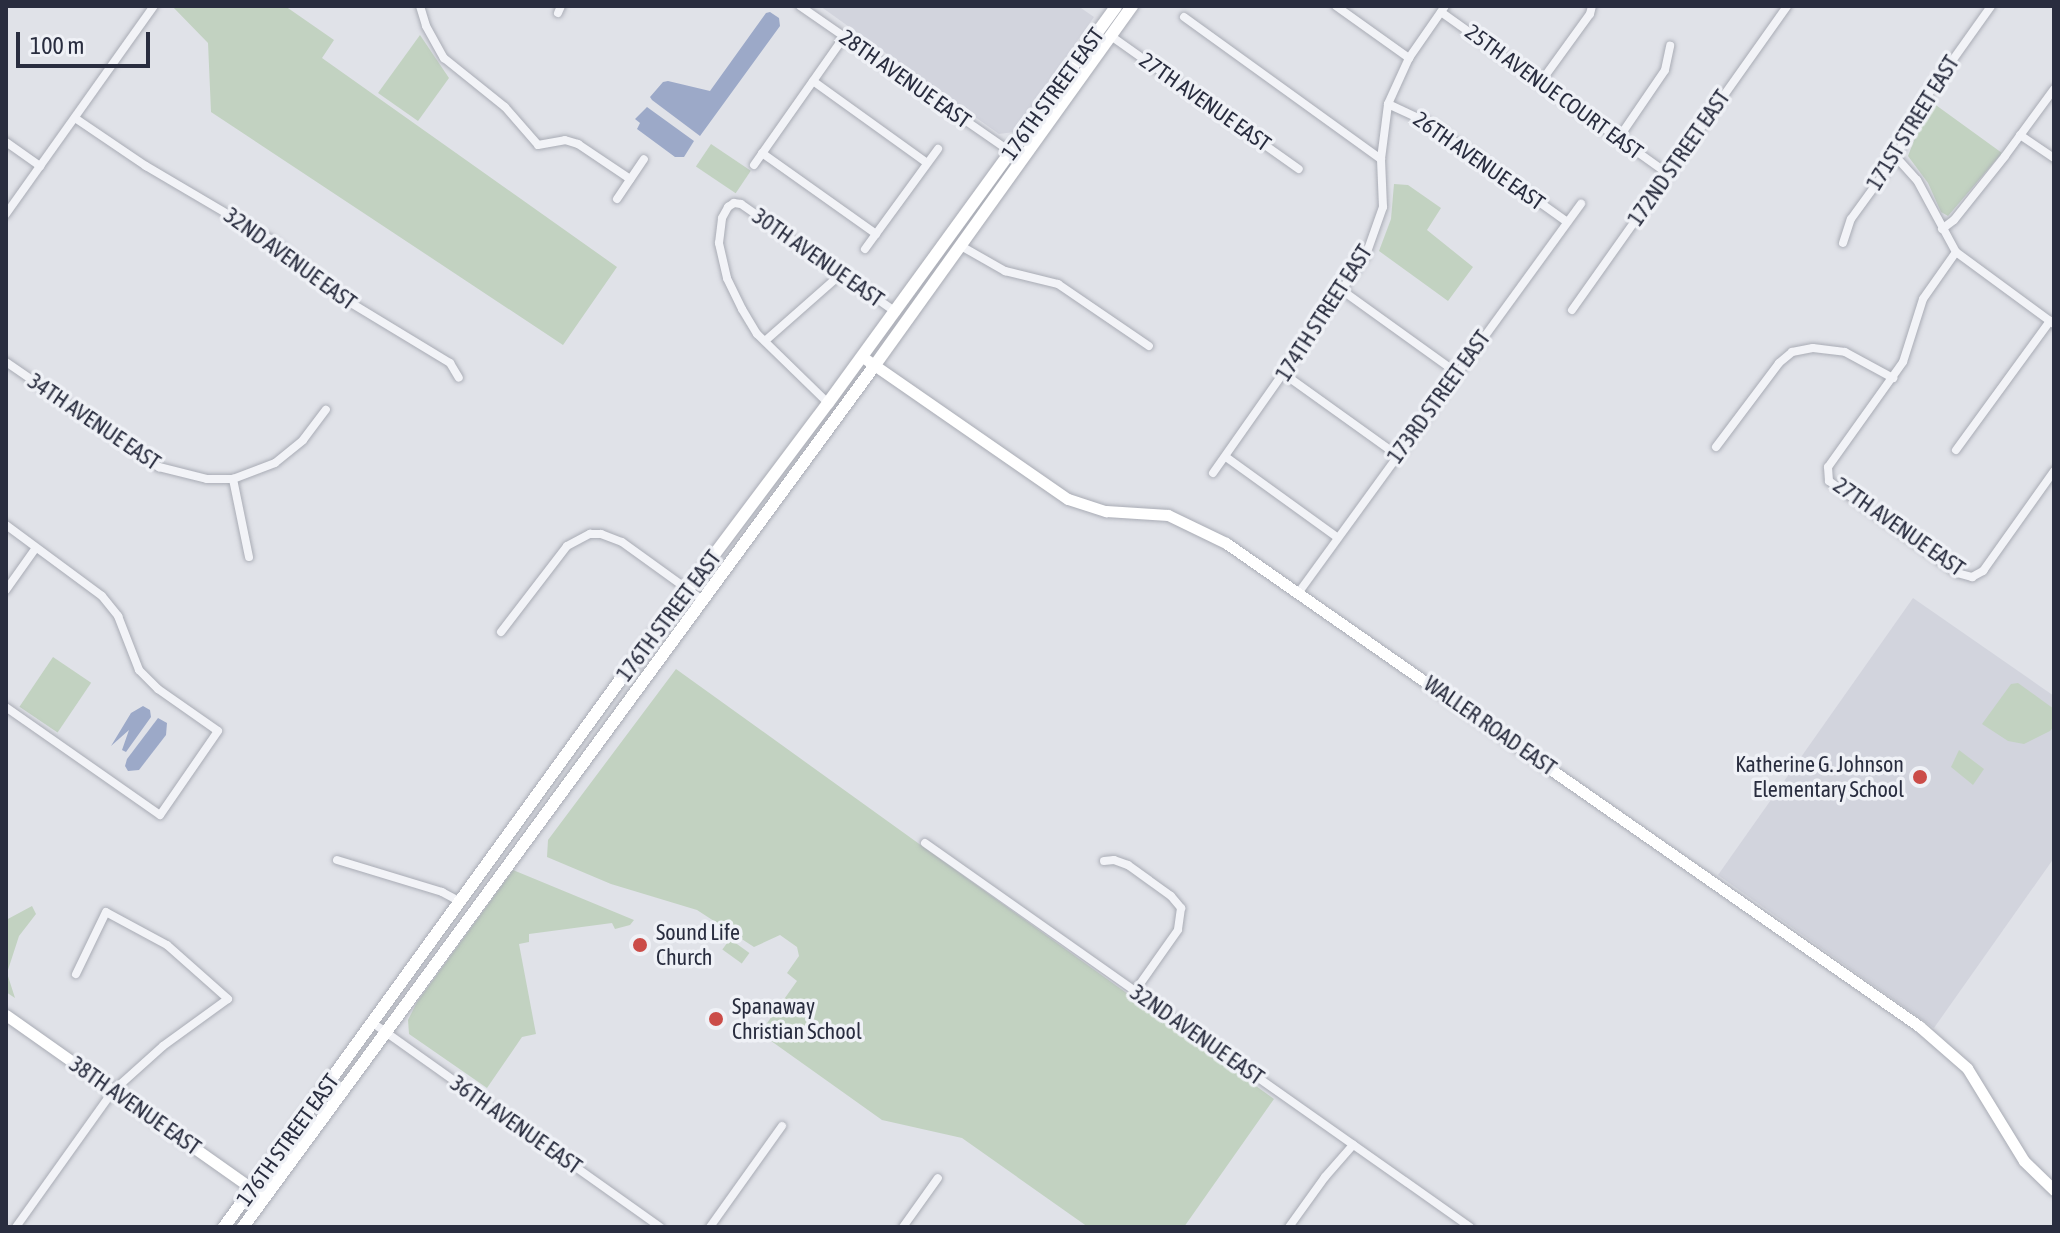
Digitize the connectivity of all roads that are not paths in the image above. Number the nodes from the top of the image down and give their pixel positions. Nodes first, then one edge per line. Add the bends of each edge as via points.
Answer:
1 (154, 6) edge
2 (420, 6) edge
3 (800, 6) edge
4 (1116, 6) edge
5 (1132, 6) edge
6 (1336, 6) edge
7 (1592, 6) edge
8 (1787, 6) edge
9 (1991, 6) edge
10 (1443, 9) edge
11 (1184, 17) dead end
12 (1111, 36) junction
13 (844, 37) junction
14 (1670, 46) dead end
15 (1409, 58) junction
16 (813, 81) junction
17 (1540, 83) junction
18 (2054, 89) edge
19 (1388, 104) junction
20 (75, 118) junction
21 (2020, 135) junction
22 (1618, 139) junction
23 (6, 142) edge
24 (938, 149) dead end
25 (1011, 152) junction
26 (762, 153) junction
27 (1896, 157) junction
28 (2054, 158) edge
29 (644, 159) dead end
30 (1381, 159) junction
31 (927, 163) junction
32 (754, 165) dead end
33 (40, 166) junction
34 (1299, 169) dead end
35 (1667, 173) junction
36 (630, 179) junction
37 (617, 199) dead end
38 (1581, 204) dead end
39 (986, 210) junction
40 (6, 214) edge
41 (1567, 222) junction
42 (1942, 229) junction
43 (876, 234) junction
44 (1843, 243) dead end
45 (961, 246) junction
46 (865, 249) dead end
47 (1956, 252) junction
48 (841, 274) junction
49 (1343, 291) junction
50 (1572, 310) dead end
51 (896, 312) junction
52 (2052, 323) edge
53 (765, 341) junction
54 (1149, 346) dead end
55 (863, 356) junction
56 (6, 362) edge
57 (875, 365) junction
58 (1457, 373) junction
59 (1284, 374) junction
60 (459, 378) dead end
61 (1893, 378) junction
62 (828, 403) junction
63 (326, 410) dead end
64 (1716, 447) dead end
65 (1956, 450) dead end
66 (1397, 455) junction
67 (1226, 457) junction
68 (2054, 471) edge
69 (1213, 473) dead end
70 (233, 479) junction
71 (6, 525) edge
72 (1337, 537) junction
73 (35, 549) junction
74 (249, 557) dead end
75 (6, 590) edge
76 (689, 591) junction
77 (1299, 592) junction
78 (701, 599) junction
79 (501, 632) dead end
80 (6, 707) edge
81 (925, 843) dead end
82 (337, 860) dead end
83 (1104, 861) dead end
84 (459, 901) junction
85 (76, 974) dead end
86 (1135, 991) junction
87 (6, 1015) edge
88 (373, 1023) junction
89 (385, 1031) junction
90 (113, 1091) junction
91 (782, 1126) dead end
92 (1353, 1145) junction
93 (938, 1178) dead end
94 (252, 1188) junction
95 (2054, 1190) edge
96 (264, 1197) junction
97 (16, 1227) edge
98 (224, 1227) edge
99 (243, 1227) edge
100 (660, 1227) edge
101 (710, 1227) edge
102 (903, 1227) edge
103 (1289, 1227) edge
104 (1470, 1227) edge

1 - 20 street
2 - 36 street via 444,58 505,107 538,145 565,140 578,144
3 - 13 street, 28TH AVENUE EAST
4 - 25 main road, 176TH STREET EAST
5 - 12 main road, 176TH STREET EAST
6 - 15 street
7 - 17 street
8 - 35 street, 172ND STREET EAST
9 - 27 street, 171ST STREET EAST via 1925,99
10 - 15 street, 174TH STREET EAST
10 - 17 street, 25TH AVENUE COURT EAST
11 - 30 street
12 - 34 street, 27TH AVENUE EAST
12 - 39 main road, 176TH STREET EAST
13 - 16 street
13 - 25 street, 28TH AVENUE EAST
14 - 22 street via 1665,70
15 - 19 street, 174TH STREET EAST
16 - 26 street
16 - 31 street
17 - 22 street, 25TH AVENUE COURT EAST
18 - 21 street
19 - 30 street, 174TH STREET EAST
19 - 41 street, 26TH AVENUE EAST via 1427,122
20 - 33 street
20 - 60 street, 32ND AVENUE EAST via 270,239 351,303 450,363
21 - 28 street
21 - 42 street
22 - 35 street, 25TH AVENUE COURT EAST
23 - 33 street
24 - 31 street
25 - 39 main road via 1013,160 987,198
25 - 51 main road, 176TH STREET EAST
26 - 32 street
26 - 43 street
27 - 42 street via 1917,180
27 - 44 street, 171ST STREET EAST via 1851,219
29 - 36 street
30 - 49 street, 174TH STREET EAST via 1383,207 1378,227
31 - 43 street
33 - 40 street
35 - 50 street, 172ND STREET EAST
36 - 37 street
38 - 41 street, 173RD STREET EAST
39 - 45 main road, 176TH STREET EAST
41 - 58 street, 173RD STREET EAST
42 - 47 street
43 - 46 street
45 - 54 street via 1005,271 1058,284
45 - 57 main road, 176TH STREET EAST
47 - 52 street
47 - 61 street via 1923,299 1909,351
48 - 51 street, 30TH AVENUE EAST
48 - 53 street
48 - 53 street, 30TH AVENUE EAST via 734,203 722,218 721,256 742,309
49 - 58 street
49 - 59 street, 174TH STREET EAST
51 - 55 main road, 176TH STREET EAST
52 - 65 street
53 - 62 street
55 - 57 street, WALLER ROAD EAST
55 - 62 main road, 176TH STREET EAST
56 - 70 street, 34TH AVENUE EAST via 159,467 207,479
57 - 77 street, WALLER ROAD EAST via 1057,493 1106,511 1186,520
57 - 78 main road, 176TH STREET EAST
58 - 66 street, 173RD STREET EAST
59 - 66 street
59 - 67 street, 174TH STREET EAST
61 - 64 street via 1845,352 1792,352
61 - 68 street, 27TH AVENUE EAST via 1827,475 1833,485 1957,573 1972,577 1983,571
62 - 76 main road, 176TH STREET EAST
63 - 70 street via 303,440 275,463
66 - 72 street, 173RD STREET EAST
67 - 69 street, 174TH STREET EAST
67 - 72 street
70 - 74 street
71 - 73 street
72 - 77 street, 173RD STREET EAST
73 - 75 street
73 - 80 street via 102,596 118,616 139,670 218,731 160,815
76 - 78 street
76 - 79 street via 616,539 585,536 567,546
76 - 84 main road, 176TH STREET EAST
77 - 95 street, WALLER ROAD EAST via 1942,1044 1980,1085 2024,1161
78 - 89 main road, 176TH STREET EAST
81 - 86 street, 32ND AVENUE EAST
82 - 84 street
83 - 86 street via 1128,865 1181,908 1178,930
84 - 88 main road, 176TH STREET EAST
85 - 90 street via 106,912 178,953 228,999
86 - 92 street, 32ND AVENUE EAST
87 - 90 street, 38TH AVENUE EAST
88 - 89 street, 36TH AVENUE EAST
88 - 94 main road, 176TH STREET EAST
89 - 96 main road, 176TH STREET EAST
89 - 100 street, 36TH AVENUE EAST
90 - 94 street, 38TH AVENUE EAST
90 - 97 street
91 - 101 street
92 - 103 street
92 - 104 street, 32ND AVENUE EAST
93 - 102 street
94 - 96 street, 38TH AVENUE EAST
94 - 98 main road, 176TH STREET EAST
96 - 99 main road, 176TH STREET EAST

